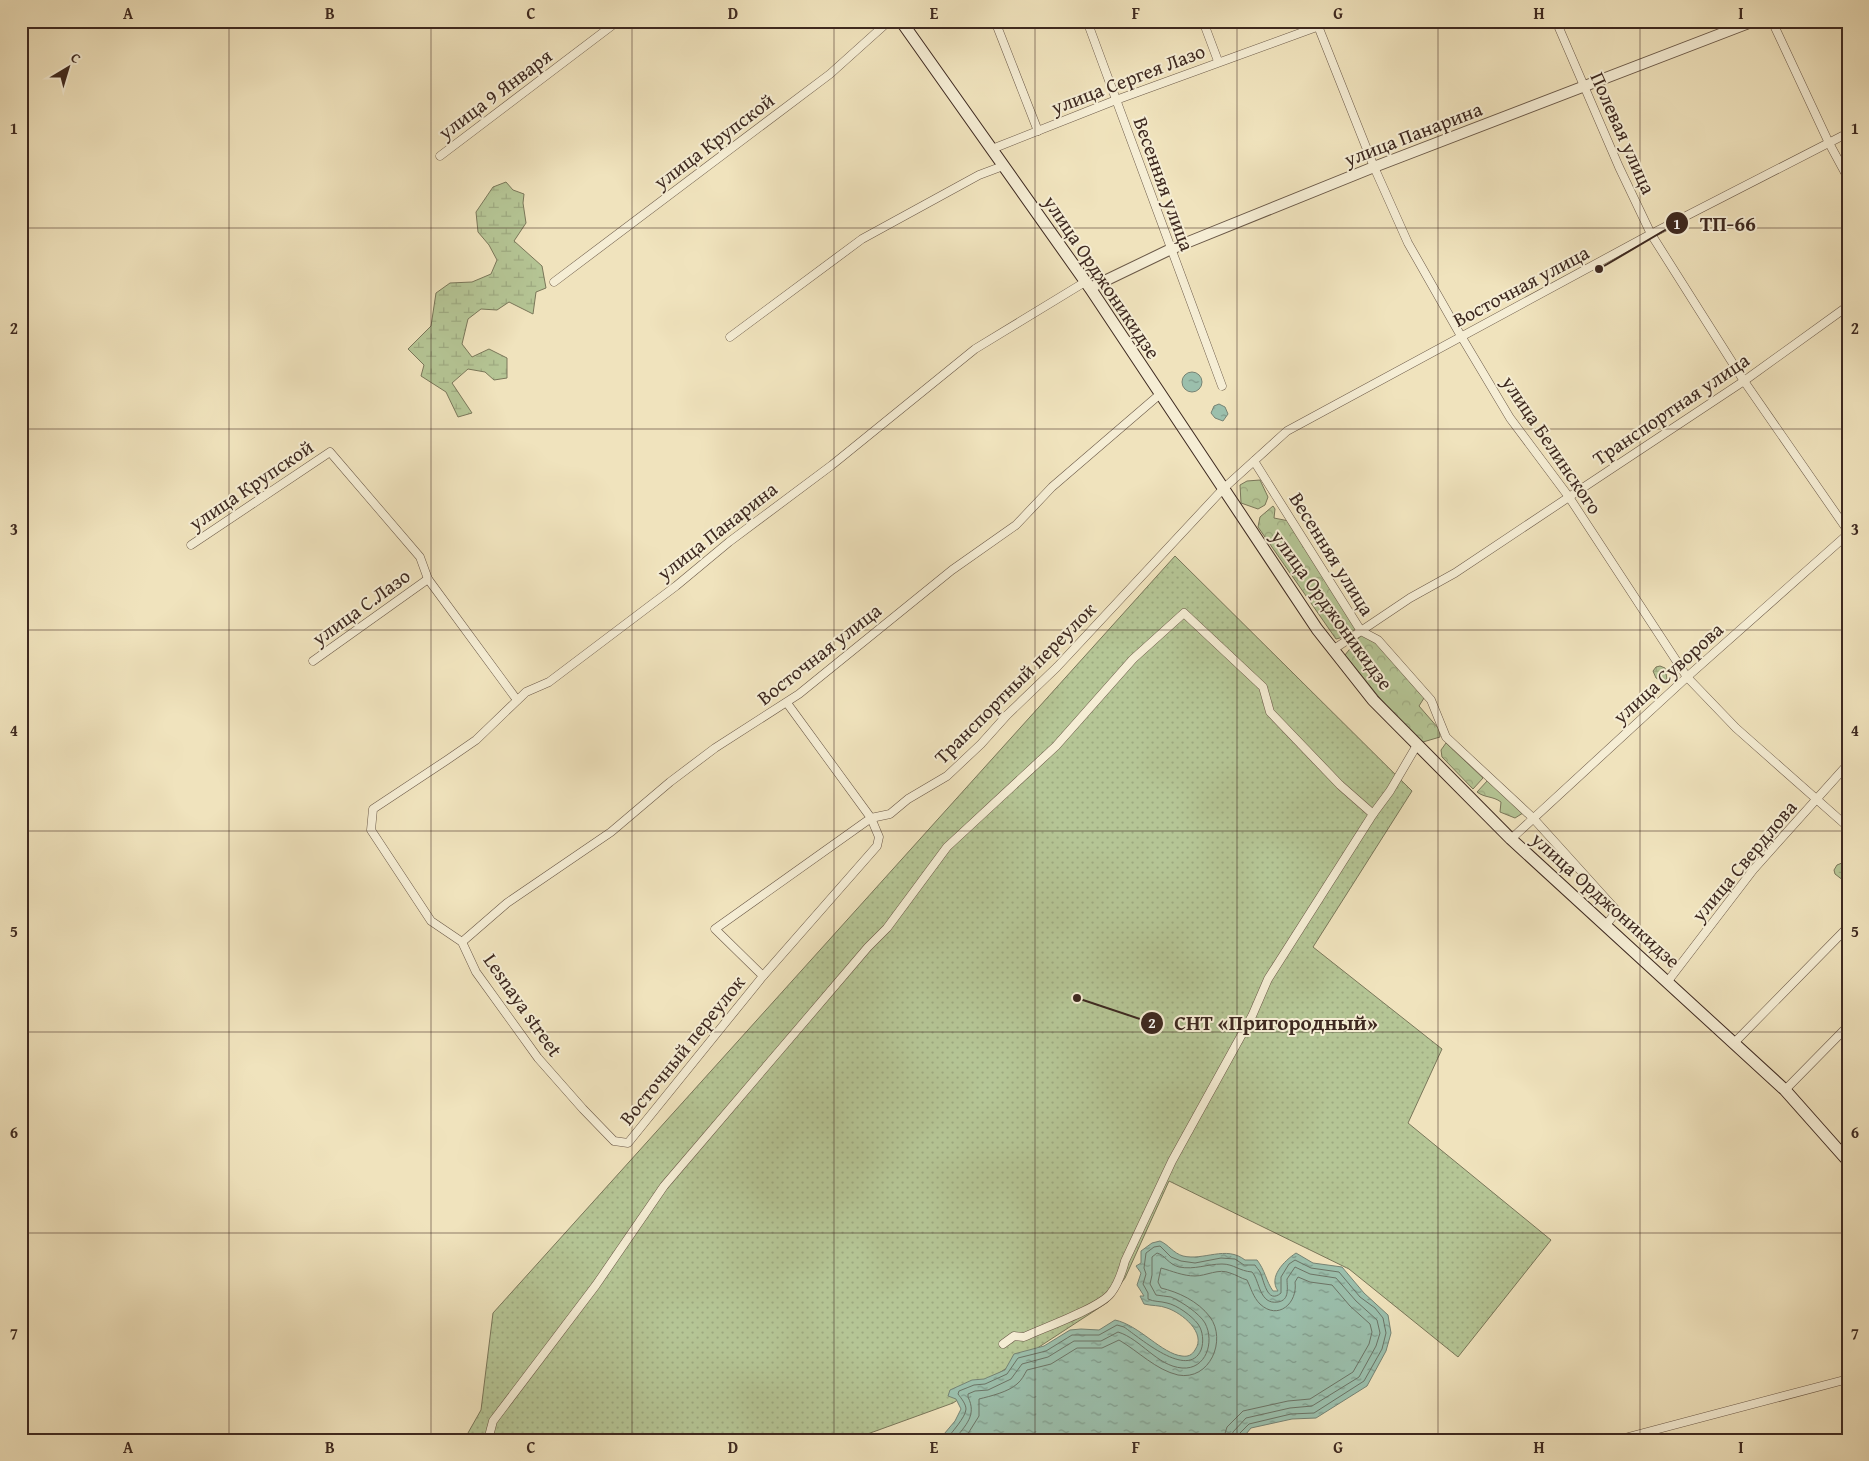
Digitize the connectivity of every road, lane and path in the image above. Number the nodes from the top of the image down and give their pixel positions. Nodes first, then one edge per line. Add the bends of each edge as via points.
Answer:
1 (618, 21) edge
2 (889, 21) edge
3 (901, 21) edge
4 (995, 21) edge
5 (1087, 21) edge
6 (1203, 21) edge
7 (1333, 21) edge
8 (1556, 21) edge
9 (1754, 21) edge
10 (1772, 21) edge
11 (1317, 24) edge
12 (1218, 61) junction
13 (1585, 87) junction
14 (1116, 100) junction
15 (1038, 131) junction
16 (1848, 133) edge
17 (1829, 143) junction
18 (992, 149) junction
19 (440, 156) dead end
20 (1003, 166) junction
21 (1374, 167) junction
22 (1848, 178) edge
23 (1651, 234) junction
24 (1171, 249) junction
25 (554, 282) dead end
26 (1087, 285) junction
27 (1848, 306) edge
28 (1461, 336) junction
29 (730, 337) dead end
30 (1744, 381) junction
31 (1222, 386) dead end
32 (1159, 395) junction
33 (1254, 461) junction
34 (1223, 489) junction
35 (1569, 498) junction
36 (1848, 533) edge
37 (191, 545) dead end
38 (428, 579) junction
39 (1361, 631) junction
40 (1334, 650) junction
41 (313, 661) dead end
42 (1687, 677) junction
43 (517, 700) junction
44 (787, 703) junction
45 (1417, 745) junction
46 (1848, 764) edge
47 (1816, 799) junction
48 (373, 808) joint
49 (1373, 814) junction
50 (872, 818) junction
51 (1533, 818) junction
52 (1848, 827) edge
53 (1511, 838) junction
54 (1606, 925) junction
55 (1848, 928) edge
56 (462, 942) junction
57 (763, 976) junction
58 (1668, 981) junction
59 (1848, 1026) edge
60 (1734, 1043) junction
61 (1785, 1090) junction
62 (614, 1141) joint
63 (1844, 1148) edge
64 (1848, 1161) edge
65 (1003, 1344) dead end
66 (1848, 1379) edge
67 (488, 1440) edge
68 (1617, 1440) edge

1 - 19 street, улица 9 Января
2 - 25 street, улица Крупской via 830,74
3 - 18 main road, улица Орджоникидзе
4 - 15 street
5 - 14 street, Весенняя улица
6 - 12 street
7 - 11 street, улица Сергея Лазо
8 - 13 street, Полевая улица
9 - 13 street, улица Панарина
10 - 17 street
11 - 12 street, улица Сергея Лазо
11 - 21 street, улица Белинского
12 - 14 street, улица Сергея Лазо
13 - 21 street, улица Панарина
13 - 23 street, Полевая улица
14 - 15 street, улица Сергея Лазо
14 - 24 street, Весенняя улица
15 - 18 street, улица Сергея Лазо
16 - 17 street, Восточная улица
17 - 22 street
17 - 23 street, Восточная улица
18 - 20 main road, улица Орджоникидзе
20 - 26 main road, улица Орджоникидзе
20 - 29 street via 979,175 862,239
21 - 24 street, улица Панарина
21 - 28 street, улица Белинского via 1408,243
23 - 28 street, Восточная улица
23 - 30 street, Полевая улица
24 - 26 street, улица Панарина
24 - 31 street, Весенняя улица
26 - 32 main road, улица Орджоникидзе
26 - 43 street, улица Панарина via 975,350 676,586 548,682
27 - 30 street, Транспортная улица
28 - 33 street, Восточная улица via 1286,431
28 - 35 street, улица Белинского via 1510,418
30 - 35 street, Транспортная улица
30 - 36 street, Полевая улица
32 - 34 main road, улица Орджоникидзе
32 - 44 street, Восточная улица via 1052,487 1016,525 952,570
33 - 34 street, Восточная улица
33 - 39 street, Весенняя улица
34 - 40 main road, улица Орджоникидзе
34 - 50 street, Транспортный переулок via 1057,667 947,776 890,814
35 - 39 street, Транспортная улица
35 - 42 street, улица Белинского
36 - 42 street, улица Суворова
37 - 38 street, улица Крупской via 330,452 420,557
38 - 41 street, улица С.Лазо
38 - 43 street
39 - 40 street, Транспортная улица
39 - 51 street, Весенняя улица via 1378,640 1431,700 1446,737
40 - 45 main road, улица Орджоникидзе via 1373,700
42 - 47 street, улица Белинского via 1736,728
42 - 51 street, улица Суворова
43 - 48 street, улица Панарина via 476,740
44 - 50 street
44 - 56 street, Восточная улица via 714,748 610,832 507,903
45 - 49 street
45 - 53 main road, улица Орджоникидзе
46 - 47 street, улица Свердлова
47 - 52 street, улица Белинского
47 - 58 street, улица Свердлова via 1753,870
48 - 56 street, Lesnaya street via 371,830 431,921
49 - 65 street via 1268,979 1252,1016 1172,1161 1110,1294 1093,1307 1024,1336 1014,1336
49 - 67 street via 1340,785 1270,712 1263,687 1184,613 1133,658 1056,746 947,847 887,928 664,1186 596,1285 494,1421
50 - 57 street via 879,837 877,846
50 - 57 street, Восточный переулок via 715,929
51 - 53 street, улица Суворова
51 - 54 street, Весенняя улица via 1617,911
53 - 54 main road, улица Орджоникидзе
54 - 58 main road, улица Орджоникидзе
55 - 60 street
56 - 62 street, Lesnaya street via 476,972 538,1058
57 - 62 street, Восточный переулок via 628,1143
58 - 60 main road, улица Орджоникидзе
59 - 61 street
60 - 61 main road, улица Орджоникидзе
61 - 63 main road, улица Орджоникидзе
63 - 64 main road, улица Орджоникидзе
66 - 68 street

